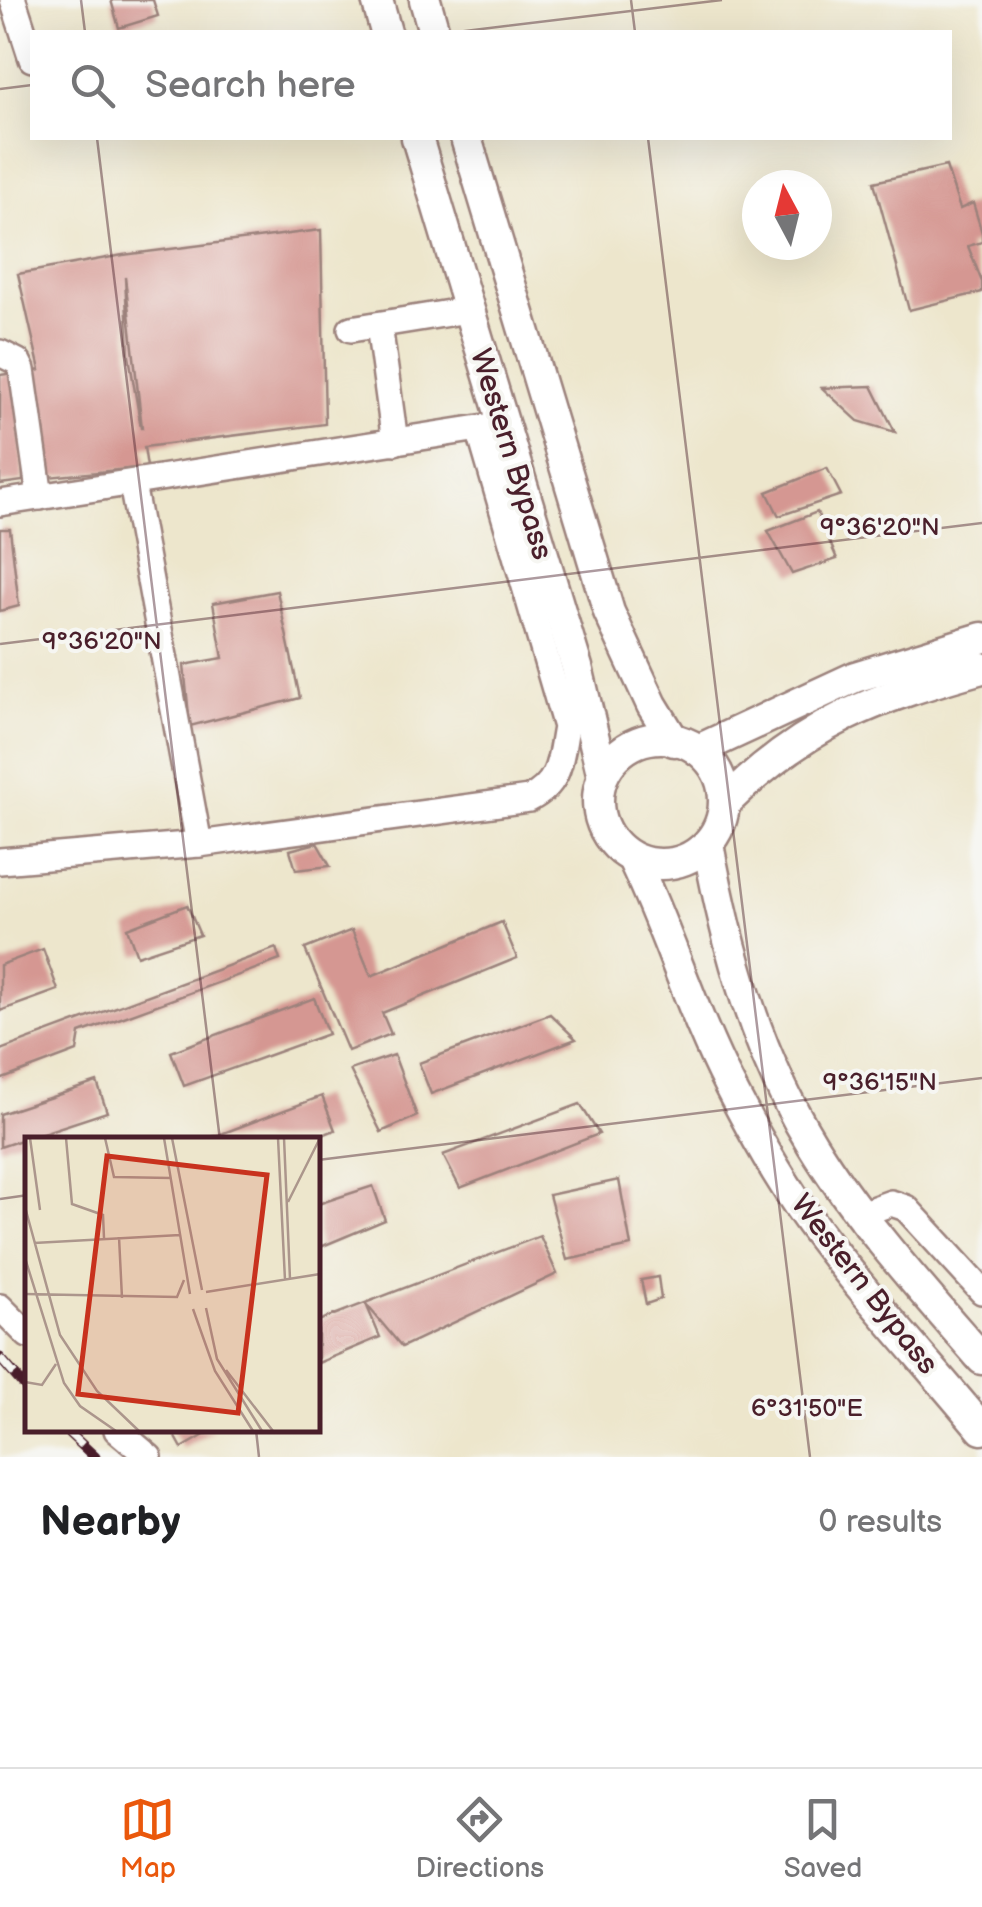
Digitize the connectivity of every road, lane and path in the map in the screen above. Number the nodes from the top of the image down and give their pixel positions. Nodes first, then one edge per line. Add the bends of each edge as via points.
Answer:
1 (13, 0) edge
2 (376, 0) edge
3 (424, 0) edge
4 (385, 30) edge
5 (433, 30) edge
6 (30, 53) edge
7 (418, 140) edge
8 (467, 140) edge
9 (468, 310) junction
10 (379, 325) junction
11 (352, 329) dead end
12 (0, 353) edge
13 (491, 426) junction
14 (396, 442) junction
15 (132, 484) junction
16 (40, 498) junction
17 (0, 503) edge
18 (982, 638) edge
19 (982, 668) edge
20 (686, 745) junction
21 (602, 772) junction
22 (726, 802) junction
23 (199, 844) junction
24 (708, 844) junction
25 (634, 860) junction
26 (0, 861) edge
27 (861, 1214) junction
28 (982, 1291) edge
29 (0, 1306) edge
30 (25, 1333) edge
31 (982, 1358) edge
32 (982, 1428) edge
33 (119, 1432) edge
34 (148, 1457) edge

1 - 6 street
2 - 4 main road
3 - 5 main road
7 - 9 main road, Western Bypass
8 - 20 main road, Western Bypass via 609,612 652,705
9 - 10 street
9 - 13 main road, Western Bypass
10 - 11 street
10 - 14 street
12 - 16 street via 22,370
13 - 14 street
13 - 21 main road, Western Bypass via 578,667
13 - 23 street via 566,726 558,769 546,790 529,799
14 - 15 street
15 - 16 street
15 - 23 street
16 - 17 street
18 - 20 main road via 855,677
19 - 22 main road via 837,717 770,761
20 - 21 main road via 643,740
20 - 22 main road via 720,777
21 - 25 main road via 601,822 610,840
22 - 24 main road
23 - 26 street
24 - 25 main road via 678,862
24 - 27 main road, Western Bypass via 729,944 772,1066 812,1144
25 - 32 main road, Western Bypass via 727,1082 808,1220
27 - 28 street via 891,1203 906,1208
27 - 31 main road, Western Bypass
29 - 30 street
33 - 34 street

